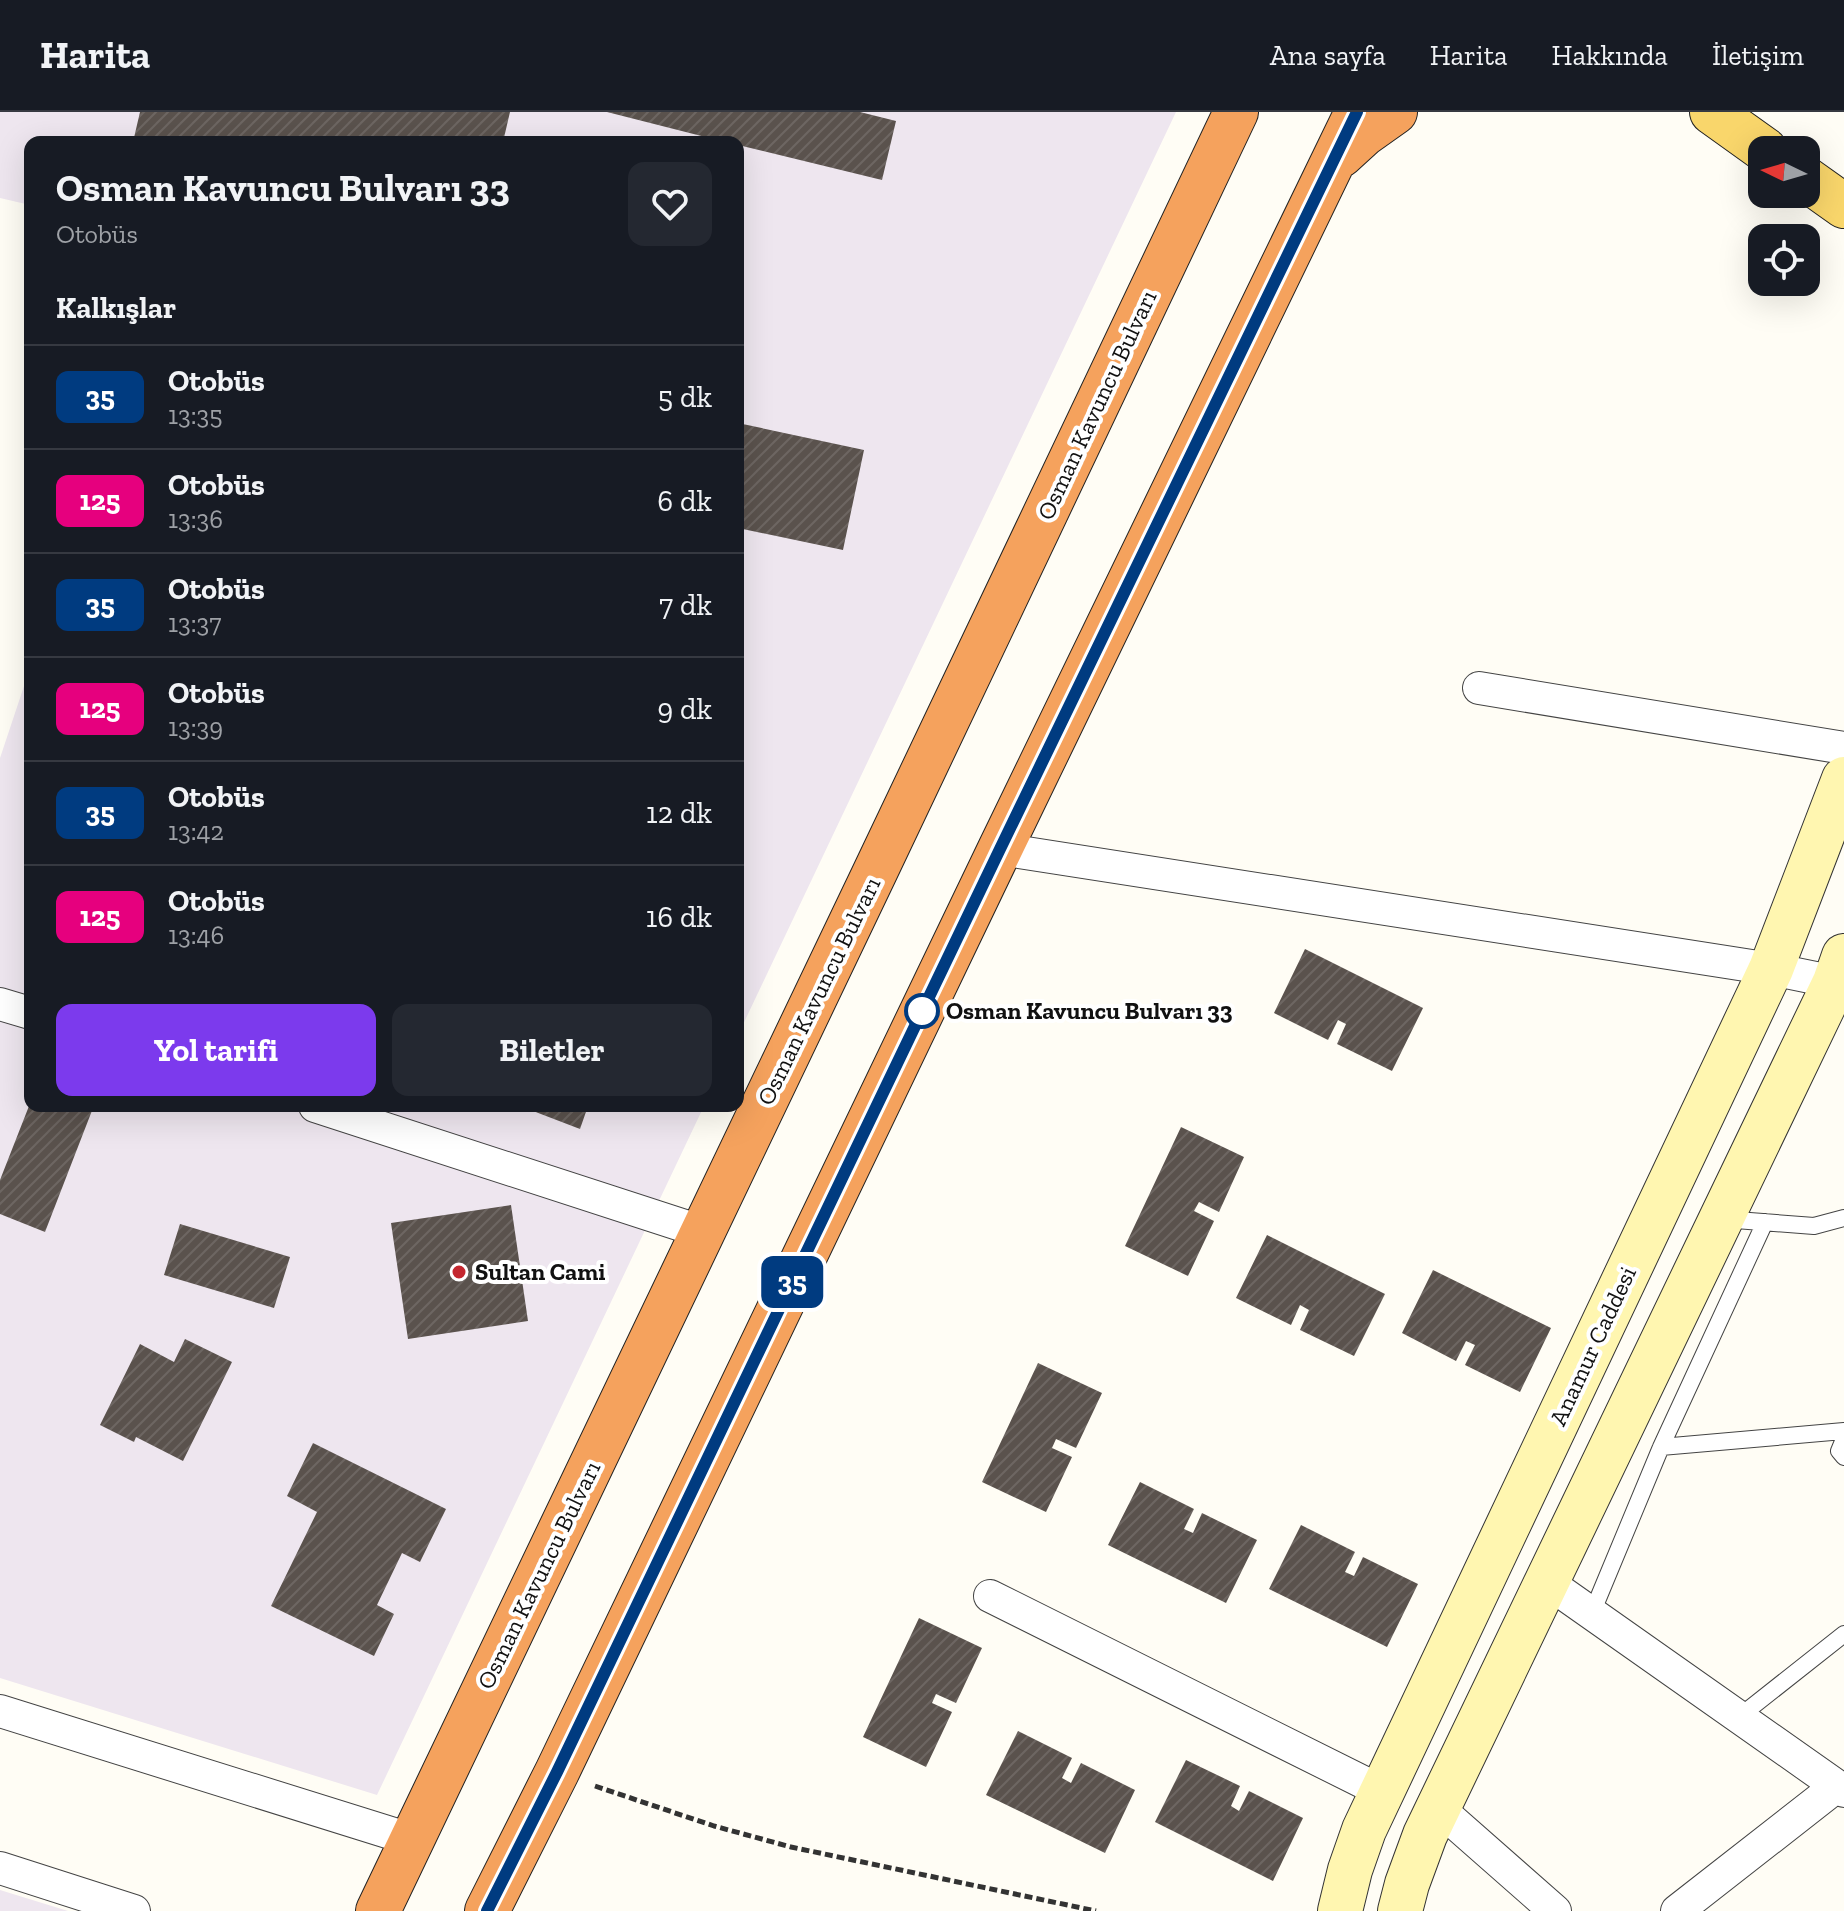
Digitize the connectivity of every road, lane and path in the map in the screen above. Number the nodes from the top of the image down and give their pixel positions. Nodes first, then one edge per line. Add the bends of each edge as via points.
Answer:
1 (1236, 112) edge
2 (1357, 112) edge
3 (1395, 112) edge
4 (1712, 112) edge
5 (1748, 138) edge
6 (1333, 162) junction
7 (1820, 189) edge
8 (1844, 206) edge
9 (1479, 688) dead end
10 (1844, 748) edge
11 (1844, 779) edge
12 (1000, 849) junction
13 (1771, 969) junction
14 (1841, 978) edge
15 (0, 1004) edge
16 (24, 1011) edge
17 (333, 1112) edge
18 (1844, 1218) edge
19 (1722, 1219) junction
20 (1765, 1222) junction
21 (703, 1232) junction
22 (1844, 1431) edge
23 (1844, 1439) edge
24 (1661, 1447) junction
25 (1844, 1457) edge
26 (1547, 1582) junction
27 (990, 1596) dead end
28 (1592, 1613) junction
29 (1844, 1634) edge
30 (0, 1711) edge
31 (1739, 1717) junction
32 (557, 1772) junction
33 (1840, 1788) edge
34 (1383, 1792) junction
35 (1438, 1808) junction
36 (413, 1840) junction
37 (0, 1868) edge
38 (134, 1911) edge
39 (378, 1911) edge
40 (487, 1911) edge
41 (1096, 1911) edge
42 (1340, 1911) edge
43 (1400, 1911) edge
44 (1555, 1911) edge
45 (1677, 1911) edge

1 - 21 highway, Osman Kavuncu Bulvarı
2 - 6 highway
3 - 6 highway
4 - 5 main road
6 - 12 highway
7 - 8 main road
9 - 10 street
11 - 13 street, Anamur Caddesi
12 - 13 street
12 - 32 highway
13 - 14 street
13 - 34 street, Anamur Caddesi
14 - 19 street
15 - 16 street
17 - 21 street
18 - 20 lane via 1814,1226
19 - 20 lane
19 - 26 street
20 - 24 lane
21 - 36 highway, Osman Kavuncu Bulvarı
22 - 24 lane
23 - 25 lane via 1839,1451
24 - 28 lane
26 - 28 street
26 - 35 street
27 - 34 street
28 - 31 street
29 - 31 lane
30 - 36 street
31 - 33 street
32 - 40 highway
32 - 41 path via 791,1847
33 - 45 street
34 - 42 street, Anamur Caddesi via 1364,1830
35 - 43 street
35 - 44 street
36 - 39 highway, Osman Kavuncu Bulvarı
37 - 38 street

